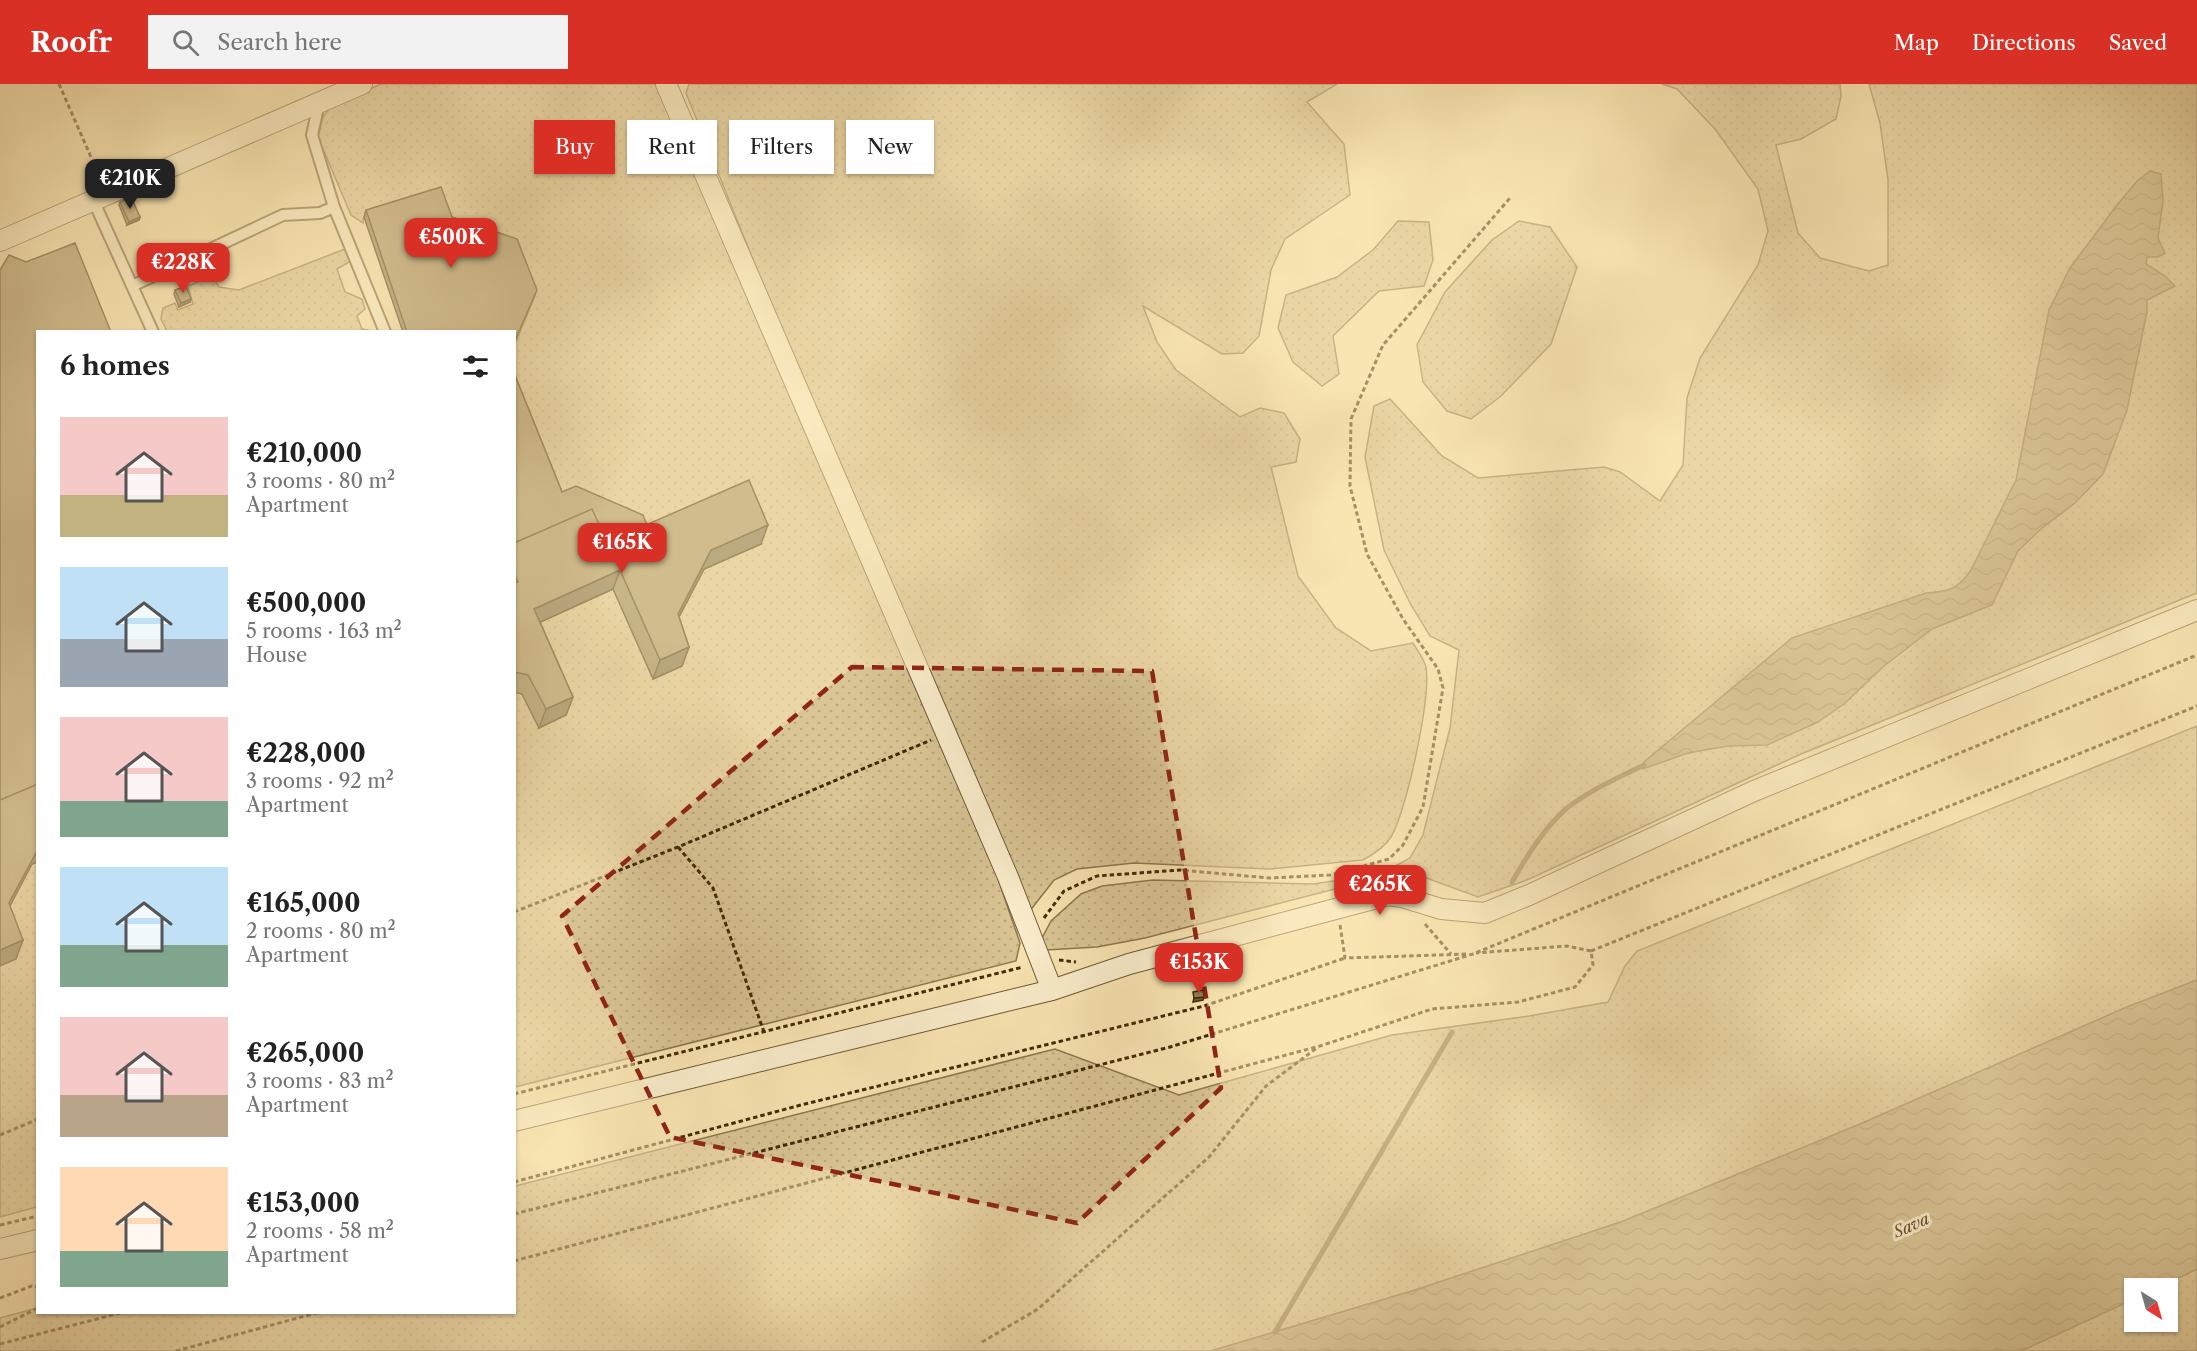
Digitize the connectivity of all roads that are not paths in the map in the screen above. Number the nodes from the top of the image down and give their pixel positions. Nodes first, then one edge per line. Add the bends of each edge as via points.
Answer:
1 (362, 84) edge
2 (666, 84) edge
3 (319, 103) junction
4 (94, 202) junction
5 (334, 207) junction
6 (0, 241) edge
7 (132, 286) junction
8 (152, 330) edge
9 (384, 330) edge
10 (2197, 610) edge
11 (1052, 990) junction
12 (516, 1121) edge
13 (36, 1240) edge
14 (0, 1249) edge

1 - 3 street
2 - 11 street via 1008,877
3 - 4 street
3 - 5 lane via 312,135
4 - 6 street
4 - 7 lane
5 - 7 lane via 320,213 283,215
5 - 9 lane
7 - 8 lane
10 - 11 street via 1754,791 1485,914 1388,896 1129,964
11 - 12 street
13 - 14 street

